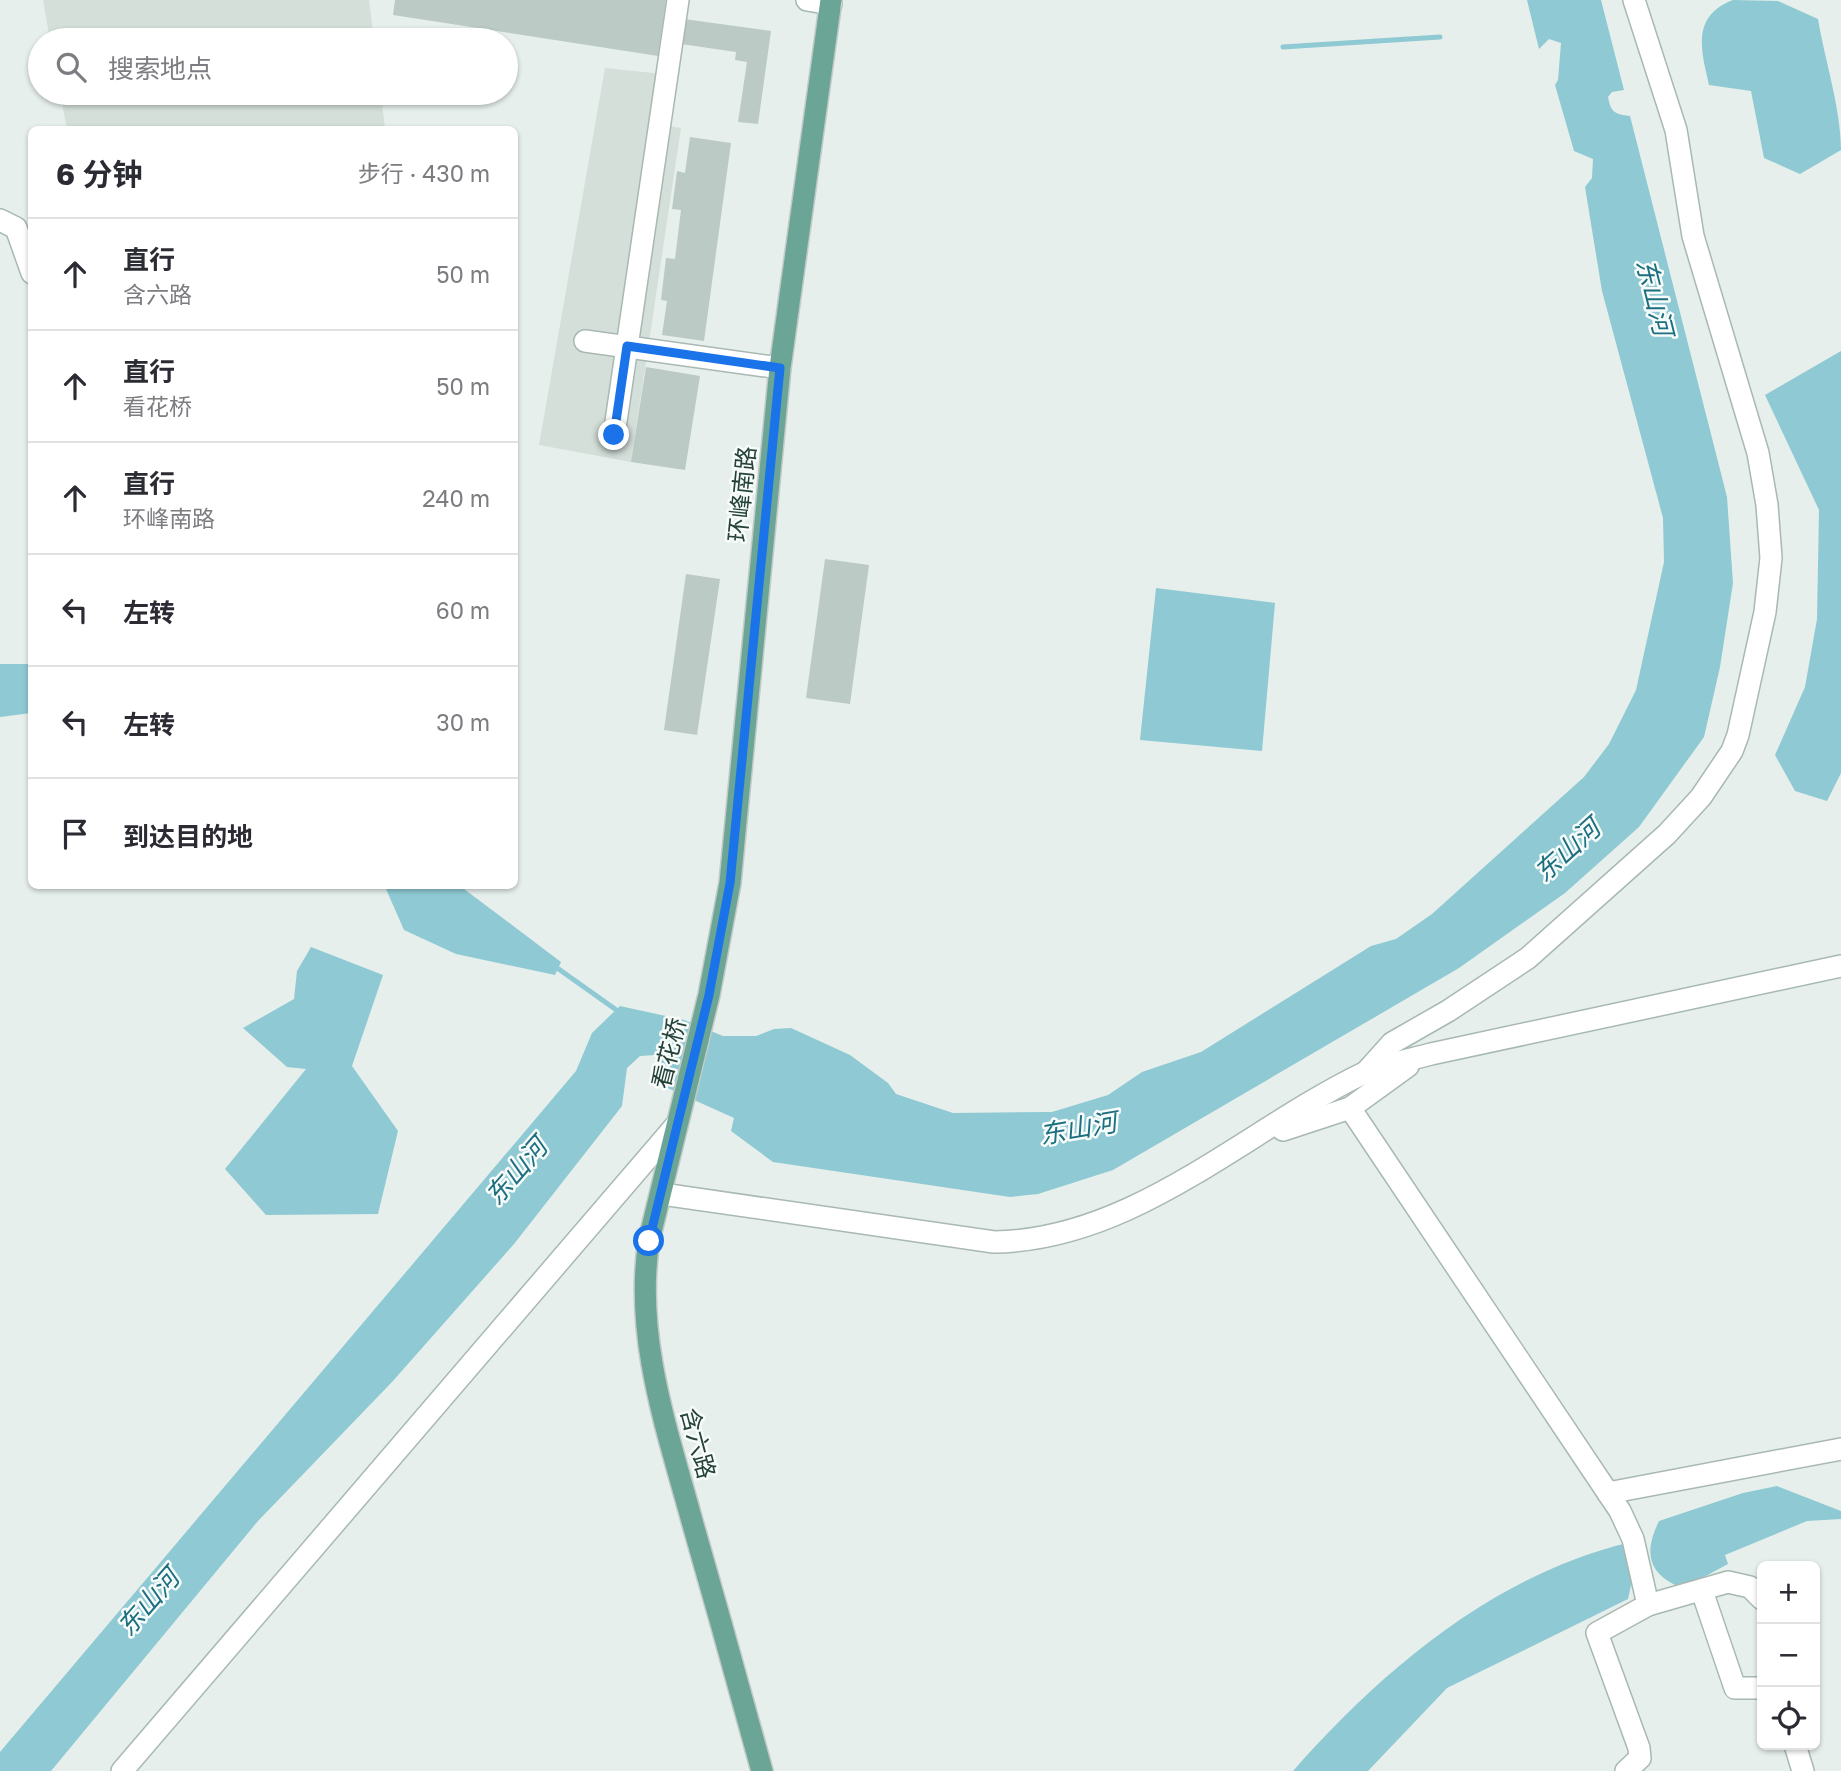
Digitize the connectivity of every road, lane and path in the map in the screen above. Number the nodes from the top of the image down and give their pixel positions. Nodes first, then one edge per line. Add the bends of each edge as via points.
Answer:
1 (678, 0) edge
2 (807, 0) edge
3 (1634, 0) edge
4 (831, 2) edge
5 (0, 220) edge
6 (28, 262) edge
7 (585, 341) dead end
8 (627, 346) junction
9 (780, 368) junction
10 (614, 435) dead end
11 (1841, 965) edge
12 (709, 995) joint
13 (1422, 1057) junction
14 (1366, 1072) junction
15 (1350, 1108) junction
16 (677, 1124) junction
17 (1241, 1145) junction
18 (662, 1194) junction
19 (1841, 1449) edge
20 (1608, 1493) junction
21 (1702, 1591) junction
22 (1757, 1594) edge
23 (1648, 1605) junction
24 (1757, 1688) edge
25 (1797, 1750) edge
26 (122, 1771) edge
27 (762, 1771) edge
28 (1626, 1771) edge
29 (1803, 1771) edge

1 - 8 street
2 - 4 street
3 - 14 street via 1676,130 1693,236 1758,453 1767,505 1768,585 1741,724 1732,751 1701,797 1667,834 1528,958 1392,1043
4 - 9 main road, 环峰南路
5 - 6 street via 16,228
7 - 8 street
8 - 9 street
8 - 10 street
9 - 12 main road, 环峰南路 via 730,883
11 - 13 street
12 - 16 main road, 看花桥
13 - 14 street
13 - 15 street
14 - 17 street
15 - 17 street
15 - 20 street
16 - 18 main road, 含六路
16 - 26 street
17 - 18 street via 1124,1210 1021,1241 994,1242
18 - 27 main road, 含六路 via 644,1275 649,1350
19 - 20 street
20 - 23 street via 1633,1539
21 - 22 street via 1737,1582
21 - 23 street
21 - 24 street via 1735,1688
23 - 28 street via 1597,1633 1639,1748 1640,1758
25 - 29 street

